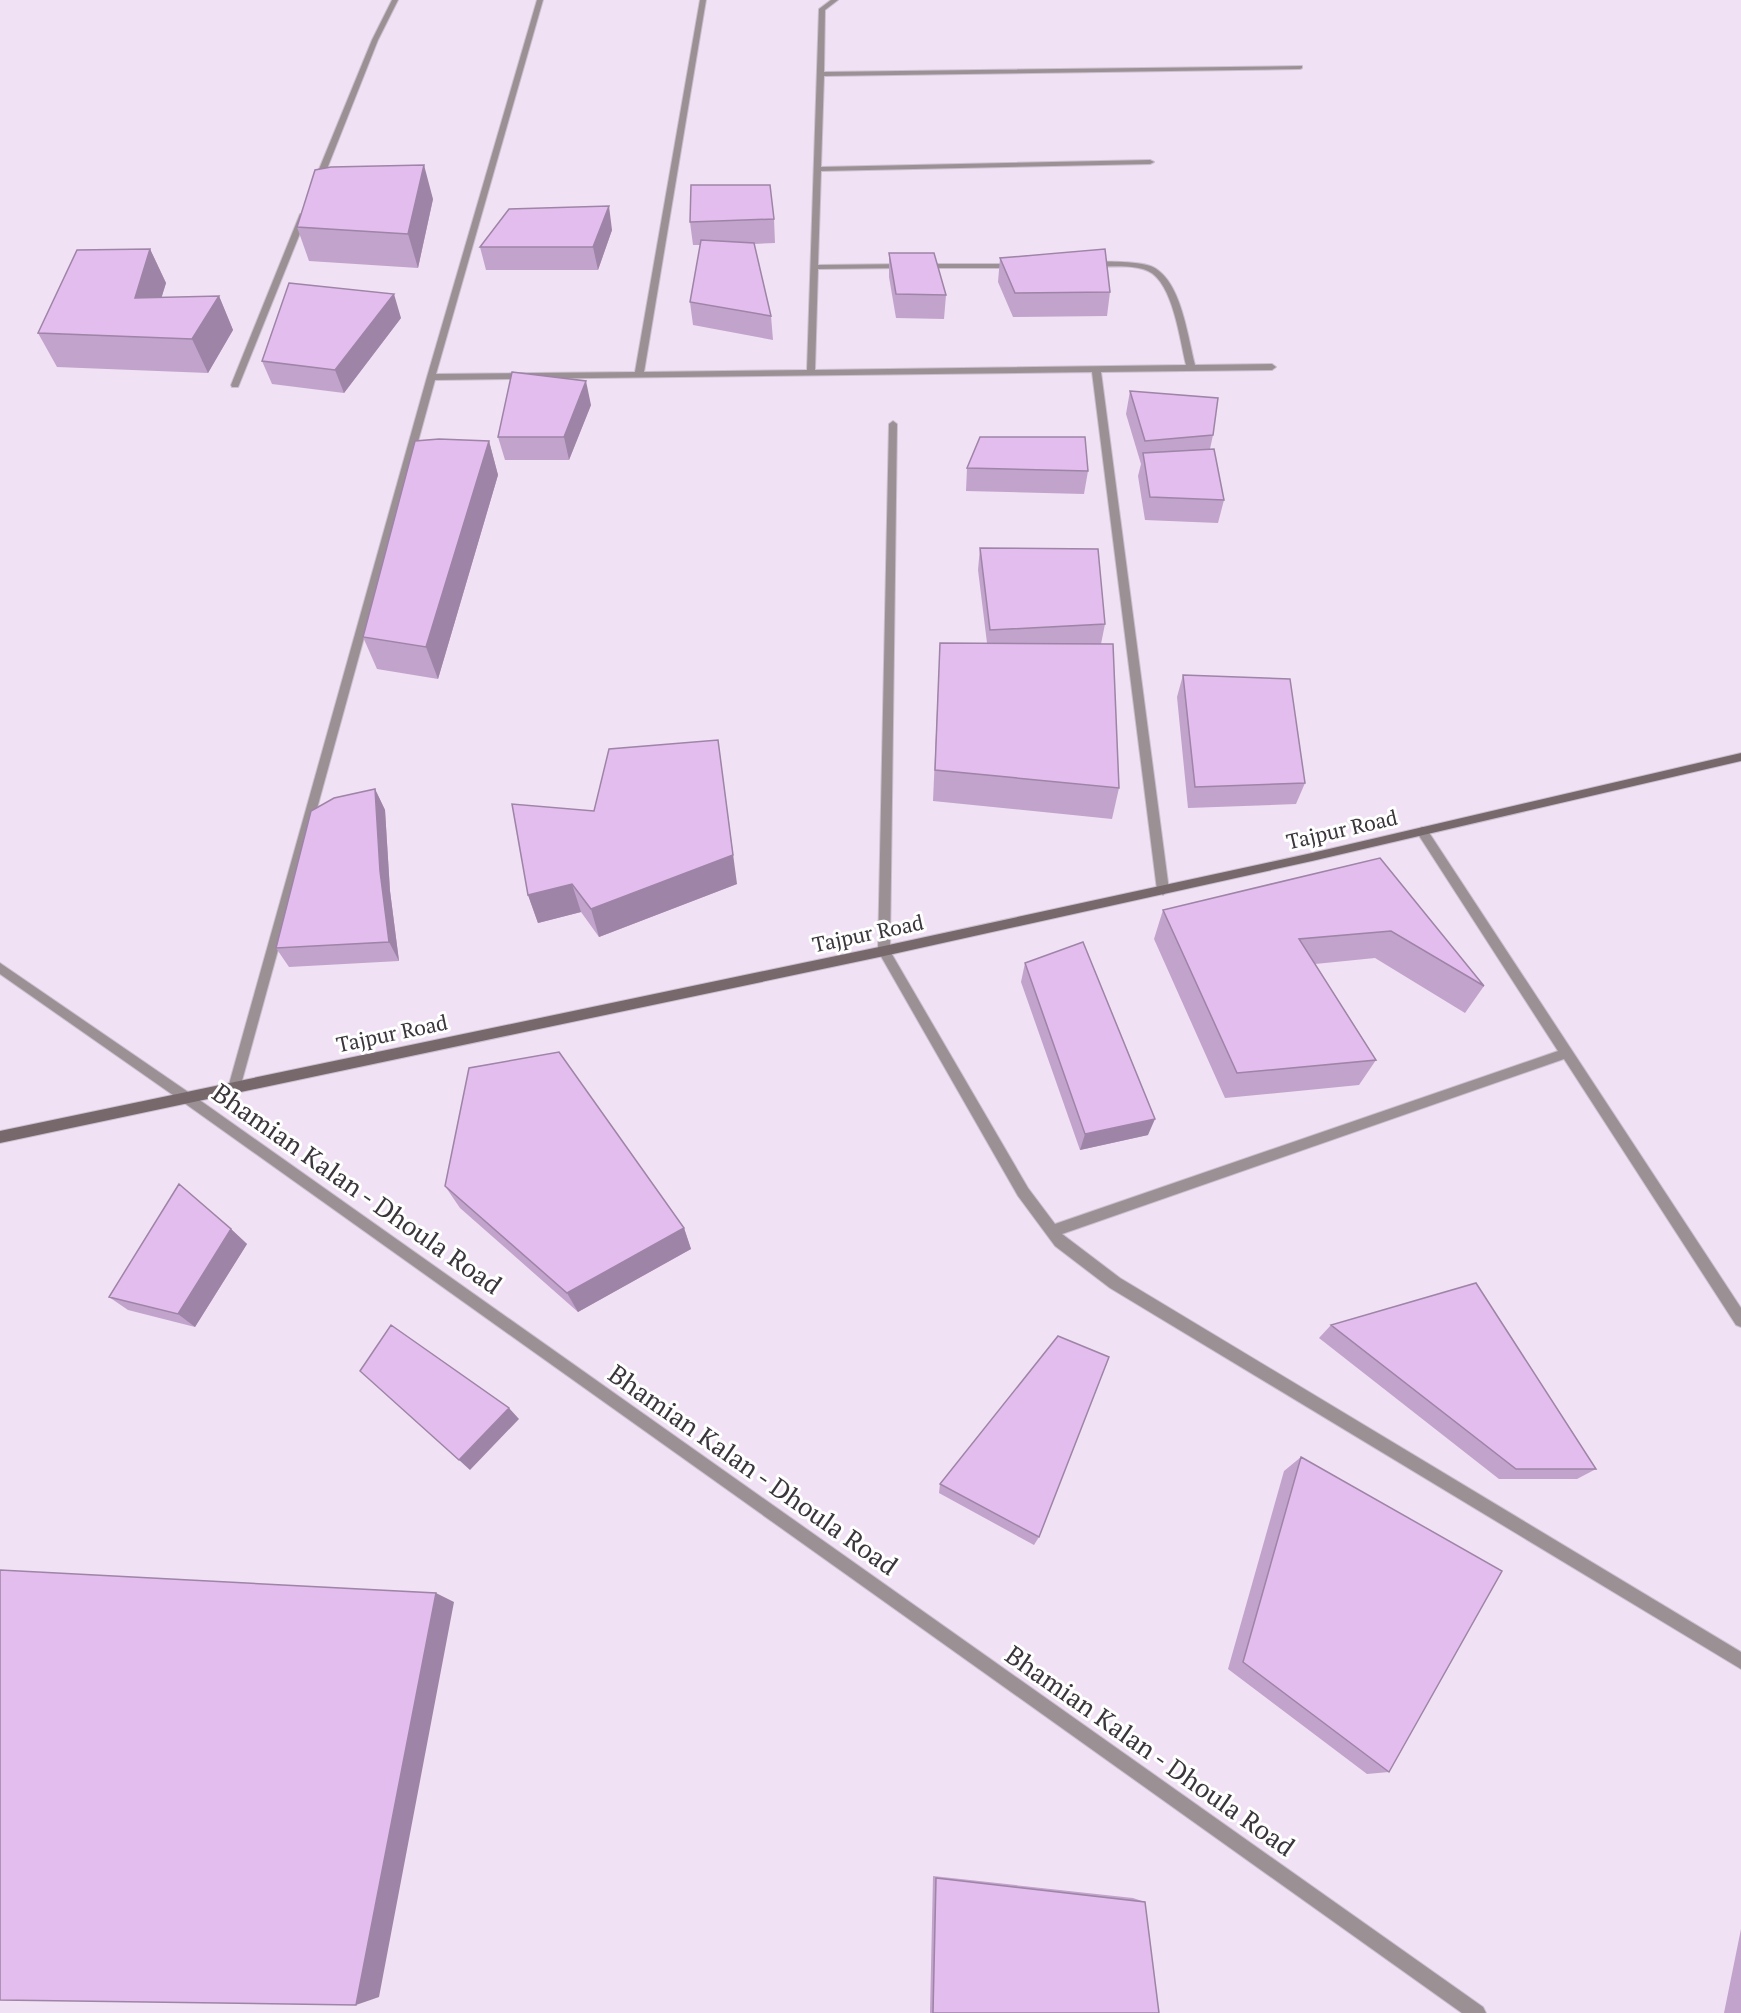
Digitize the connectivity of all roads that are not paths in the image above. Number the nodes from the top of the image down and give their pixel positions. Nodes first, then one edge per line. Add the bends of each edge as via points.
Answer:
1 (395, 0) edge
2 (540, 0) edge
3 (703, 0) edge
4 (835, 0) edge
5 (1300, 67) dead end
6 (820, 74) junction
7 (1150, 162) dead end
8 (817, 169) junction
9 (312, 196) edge
10 (307, 207) edge
11 (1082, 265) edge
12 (1024, 266) edge
13 (814, 267) junction
14 (1272, 367) dead end
15 (1191, 368) junction
16 (1096, 369) junction
17 (811, 373) junction
18 (639, 375) junction
19 (431, 377) junction
20 (235, 385) dead end
21 (893, 424) dead end
22 (1741, 757) edge
23 (1422, 831) junction
24 (1163, 890) junction
25 (884, 951) junction
26 (0, 968) edge
27 (1567, 1053) junction
28 (234, 1088) junction
29 (186, 1098) junction
30 (0, 1137) edge
31 (1053, 1231) junction
32 (1741, 1320) edge
33 (1741, 1661) edge
34 (1477, 2013) edge

1 - 9 street
2 - 19 street
3 - 18 street
4 - 6 street via 822,9
5 - 6 street
6 - 8 street
7 - 8 street
8 - 13 street
10 - 20 street
11 - 15 street via 1129,265 1155,271 1169,286
12 - 13 street
13 - 17 street
14 - 15 street
15 - 16 street
16 - 17 street
16 - 24 street
17 - 18 street
18 - 19 street
19 - 28 street
21 - 25 street
22 - 23 main road, Tajpur Road
23 - 24 main road, Tajpur Road
23 - 27 street
24 - 25 main road, Tajpur Road
25 - 28 main road, Tajpur Road
25 - 31 street via 1023,1192
26 - 29 street, Bhamian Kalan - Dhoula Road
27 - 31 street
27 - 32 street
28 - 29 main road, Tajpur Road
29 - 30 main road, Tajpur Road
29 - 34 street, Bhamian Kalan - Dhoula Road
31 - 33 street via 1060,1242 1115,1283

